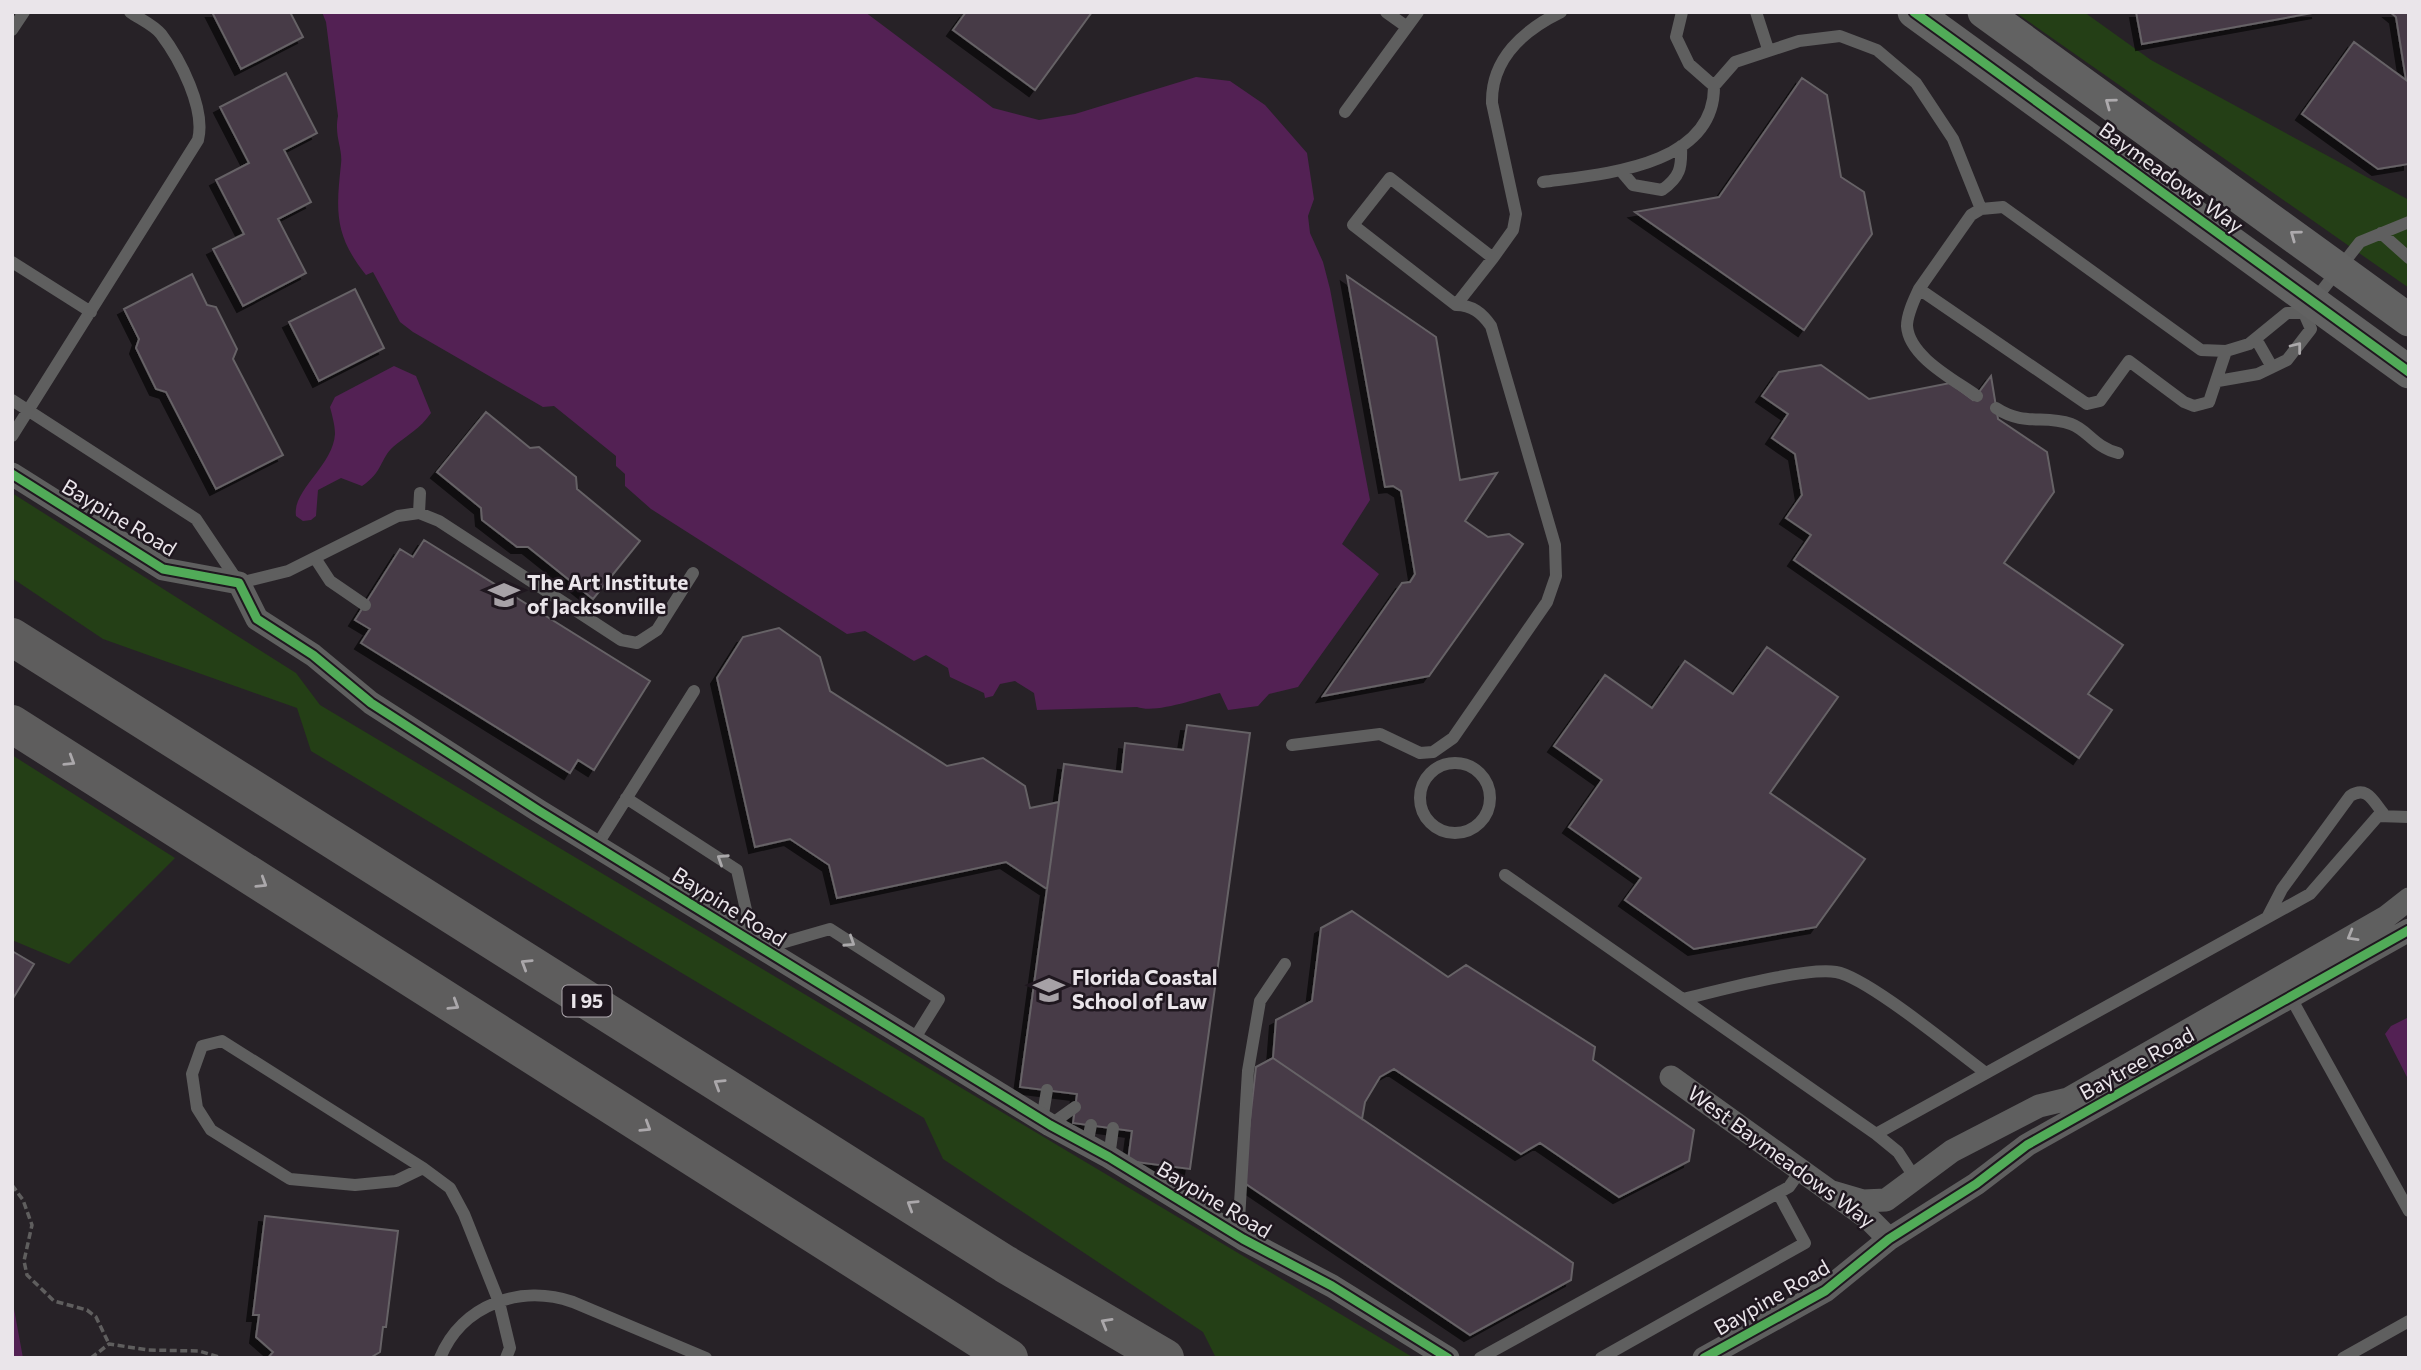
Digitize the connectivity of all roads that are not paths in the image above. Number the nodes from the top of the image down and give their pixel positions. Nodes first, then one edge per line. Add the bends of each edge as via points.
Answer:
1 (24, 12) edge
2 (130, 12) edge
3 (1386, 12) edge
4 (1418, 12) edge
5 (1560, 12) edge
6 (1682, 12) edge
7 (1756, 12) edge
8 (1913, 12) edge
9 (1984, 12) edge
10 (1407, 27) junction
11 (12, 30) edge
12 (1768, 49) junction
13 (1714, 86) junction
14 (1345, 112) dead end
15 (1681, 146) junction
16 (1622, 172) junction
17 (1543, 182) dead end
18 (1981, 209) junction
19 (2409, 222) edge
20 (2381, 233) junction
21 (1493, 258) junction
22 (2409, 258) edge
23 (12, 262) edge
24 (2338, 267) junction
25 (1919, 289) junction
26 (1456, 305) junction
27 (2309, 307) junction
28 (92, 312) junction
29 (2409, 320) edge
30 (2256, 339) junction
31 (2226, 351) junction
32 (2272, 367) junction
33 (2409, 372) edge
34 (2218, 382) junction
35 (1977, 396) dead end
36 (12, 400) edge
37 (1996, 408) dead end
38 (29, 410) junction
39 (12, 436) edge
40 (2118, 453) dead end
41 (12, 474) edge
42 (420, 493) dead end
43 (419, 513) junction
44 (315, 558) junction
45 (694, 573) dead end
46 (239, 583) junction
47 (365, 605) dead end
48 (12, 638) edge
49 (694, 691) dead end
50 (12, 724) edge
51 (1292, 745) dead end
52 (1433, 752) junction
53 (1439, 766) junction
54 (626, 798) junction
55 (2383, 813) junction
56 (2409, 817) edge
57 (597, 845) junction
58 (1505, 875) dead end
59 (2409, 898) edge
60 (2268, 916) junction
61 (2409, 930) edge
62 (758, 945) junction
63 (1284, 964) dead end
64 (2291, 998) junction
65 (1683, 999) junction
66 (913, 1041) junction
67 (1986, 1073) junction
68 (1671, 1077) dead end
69 (1046, 1090) dead end
70 (2068, 1099) junction
71 (1075, 1107) dead end
72 (1046, 1122) junction
73 (1114, 1129) dead end
74 (1876, 1134) junction
75 (1110, 1157) junction
76 (423, 1167) junction
77 (1801, 1170) junction
78 (1915, 1178) junction
79 (1829, 1191) junction
80 (1778, 1193) junction
81 (2409, 1211) edge
82 (1238, 1236) junction
83 (1889, 1239) junction
84 (499, 1302) junction
85 (2409, 1321) edge
86 (440, 1358) edge
87 (506, 1358) edge
88 (706, 1358) edge
89 (1009, 1358) edge
90 (1165, 1358) edge
91 (1448, 1358) edge
92 (1480, 1358) edge
93 (1601, 1358) edge
94 (1704, 1358) edge
95 (2343, 1358) edge

1 - 11 lane
2 - 28 lane via 163,37 196,99 200,133 190,157
3 - 10 lane
4 - 10 lane
5 - 21 lane via 1526,33 1502,60 1492,86 1516,214 1513,230
6 - 13 lane via 1676,37 1689,64
7 - 12 lane
8 - 27 street, Baymeadows Way
24 -> 9 street, Baymeadows Way
10 - 14 lane
12 - 13 lane via 1735,62
12 - 18 lane via 1840,36 1877,50 1916,83 1953,139
13 - 15 lane via 1714,104 1705,126
15 - 16 lane
15 - 16 lane via 1682,168 1676,180 1662,190 1633,185
16 - 17 lane
18 - 25 lane via 1960,227
18 - 31 lane via 2003,207 2201,350
19 - 20 lane
20 - 22 lane
20 - 24 lane via 2360,242
21 - 26 lane
21 - 26 lane via 1390,178 1353,225
23 - 28 lane
24 - 27 lane
24 - 29 street, Baymeadows Way
25 - 34 lane via 2087,404 2100,401 2129,361 2194,406 2209,402
25 - 35 lane via 1907,327 1911,340 1923,356
26 - 52 lane via 1468,305 1491,326 1555,545 1556,576 1547,602 1453,738
27 - 30 lane via 2287,313
32 -> 27 lane via 2287,360 2311,328
27 - 33 street, Baymeadows Way
28 - 38 lane
30 - 31 lane
30 - 32 lane
31 - 34 lane
32 - 34 lane
36 - 38 lane
37 - 40 lane via 2011,418 2074,424 2102,449
38 - 39 lane
38 - 46 lane via 196,519
41 - 46 street, Baypine Road via 163,569
42 - 43 lane
43 - 44 lane via 398,516
43 - 45 lane via 439,521 629,643 645,641 657,629
44 - 46 lane via 289,572
44 - 47 lane via 330,581
46 - 57 street, Baypine Road via 257,619 313,655 371,703
90 -> 48 highway, I 95 via 982,1249
49 - 54 lane
50 -> 89 highway
51 - 52 lane via 1380,734 1415,752
52 - 53 lane
53 - 53 lane via 1470,766 1486,781 1489,802 1472,828 1440,830 1424,814 1420,793
54 - 57 lane
62 -> 54 lane via 737,870
55 - 56 lane
55 - 60 lane via 2313,891
55 - 60 lane via 2367,793 2350,796 2277,896
57 - 62 street, Baypine Road
58 - 65 lane
59 -> 70 street, Baytree Road via 2386,917
60 - 67 lane
61 - 64 street, Baytree Road
62 - 66 street, Baypine Road
62 -> 66 lane via 830,929 939,999
63 - 82 lane via 1261,1001 1248,1071
64 - 81 lane
64 - 83 street, Baytree Road via 2027,1145 1976,1184
65 - 67 lane via 1838,972 1864,984
65 - 74 lane
66 - 72 street, Baypine Road
67 - 74 lane
68 - 77 street, West Baymeadows Way
69 - 72 lane
70 - 78 street, Baytree Road via 2039,1106 1952,1151
70 - 83 street, Baytree Road via 1943,1170 1903,1205
71 - 72 lane
72 - 75 street, Baypine Road via 1089,1135
73 - 75 lane
74 - 78 lane via 1898,1152
75 - 82 street, Baypine Road
76 - 76 lane via 222,1041 202,1046 192,1074 197,1108 212,1130 290,1179 355,1185 396,1181
76 - 84 lane via 450,1188
77 - 79 street, West Baymeadows Way
77 - 80 lane via 1790,1186
78 - 79 street, Baytree Road via 1894,1196 1874,1203
79 - 83 street, West Baymeadows Way
80 - 92 lane
80 - 93 lane via 1805,1244
82 - 91 street, Baypine Road via 1332,1286
83 - 94 street, Baypine Road via 1834,1284
84 - 86 lane via 455,1331
84 - 87 lane via 510,1348
84 - 88 lane via 527,1293 551,1295
85 - 95 lane

